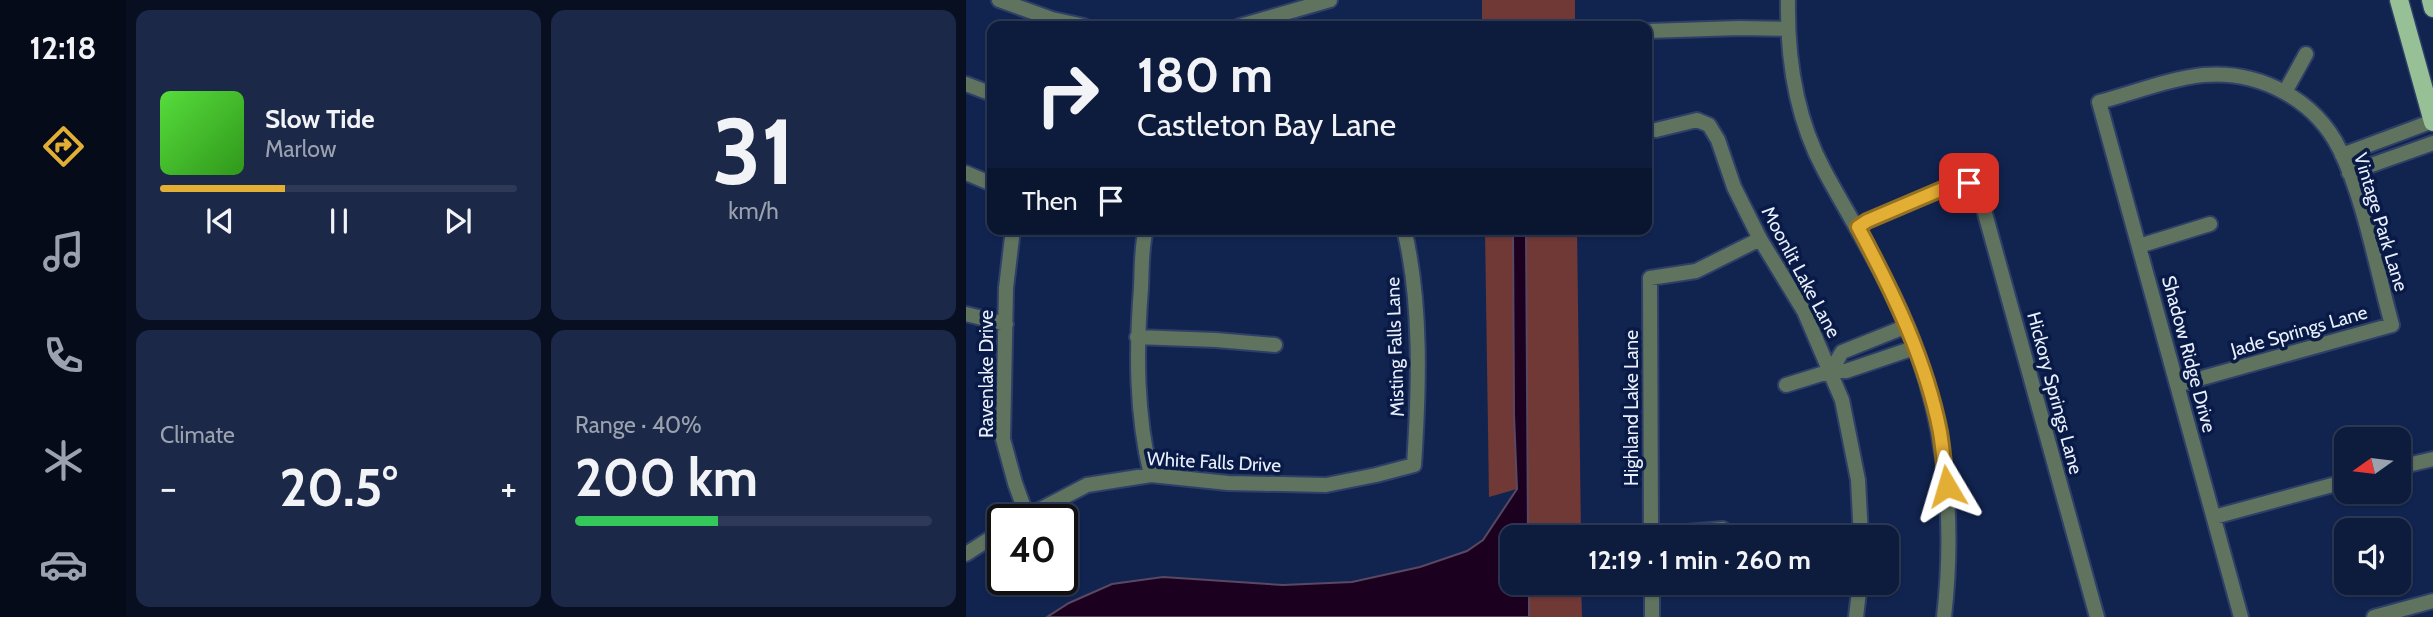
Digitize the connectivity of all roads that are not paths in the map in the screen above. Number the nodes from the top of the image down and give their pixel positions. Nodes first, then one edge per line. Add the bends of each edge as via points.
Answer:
1 (999, 0) edge
2 (1330, 0) edge
3 (1788, 0) edge
4 (2399, 0) edge
5 (2431, 0) edge
6 (2433, 8) edge
7 (1061, 21) edge
8 (1273, 21) edge
9 (1788, 29) junction
10 (1652, 31) edge
11 (2306, 54) dead end
12 (966, 84) edge
13 (987, 92) edge
14 (2285, 92) junction
15 (2099, 102) joint
16 (2433, 121) edge
17 (1656, 130) dead end
18 (2433, 143) edge
19 (2342, 155) junction
20 (966, 173) edge
21 (2349, 173) junction
22 (987, 182) edge
23 (2210, 224) dead end
24 (1858, 227) junction
25 (1012, 235) edge
26 (1146, 235) edge
27 (1405, 235) edge
28 (1760, 239) junction
29 (2139, 246) junction
30 (966, 314) edge
31 (1006, 324) junction
32 (2392, 325) joint
33 (1907, 326) junction
34 (1138, 337) junction
35 (1275, 345) dead end
36 (1914, 348) junction
37 (1831, 371) junction
38 (1786, 385) dead end
39 (2177, 385) junction
40 (2433, 458) edge
41 (2412, 464) edge
42 (1414, 465) joint
43 (1151, 475) junction
44 (2334, 485) edge
45 (1020, 504) edge
46 (1051, 504) edge
47 (2214, 517) junction
48 (1651, 525) edge
49 (1860, 525) edge
50 (987, 540) edge
51 (966, 554) edge
52 (1651, 595) edge
53 (1859, 595) edge
54 (2433, 601) edge
55 (1652, 617) edge
56 (1856, 617) edge
57 (1944, 617) edge
58 (2097, 617) edge
59 (2241, 617) edge
60 (2374, 617) edge

1 - 7 street
2 - 8 street
3 - 9 street
4 - 16 main road
5 - 6 main road
9 - 10 street
9 - 24 street via 1794,82 1808,133
11 - 14 street
12 - 13 street
14 - 15 street, Vintage Park Lane via 2247,78 2202,75
14 - 19 street, Vintage Park Lane via 2315,116
15 - 29 street, Shadow Ridge Drive
16 - 19 street
17 - 28 street, Moonlit Lake Lane via 1697,120 1709,125
18 - 21 street
19 - 21 street, Vintage Park Lane
20 - 22 street
21 - 32 street, Vintage Park Lane
23 - 29 street
24 - 33 street
24 - 58 street, Hickory Springs Lane via 1947,187 1969,183 1981,199
25 - 31 street, Ravenlake Drive
26 - 34 street
27 - 42 street, Misting Falls Lane via 1416,342
28 - 37 street, Moonlit Lake Lane via 1804,311
28 - 48 street, Highland Lake Lane via 1696,271 1650,278
29 - 39 street, Shadow Ridge Drive
30 - 31 street
31 - 45 street, Ravenlake Drive via 1003,439
32 - 39 street, Jade Springs Lane
33 - 36 street
33 - 37 street via 1842,352
34 - 35 street
34 - 43 street via 1139,403
36 - 37 street via 1846,371
36 - 57 street via 1940,433 1950,513
37 - 38 street
37 - 49 street, Moonlit Lake Lane via 1842,400 1858,480
39 - 47 street, Shadow Ridge Drive
40 - 41 street
42 - 43 street, White Falls Drive via 1326,485 1228,483
43 - 46 street, White Falls Drive via 1087,485
44 - 47 street
47 - 59 street, Shadow Ridge Drive
50 - 51 street
52 - 55 street
53 - 56 street
54 - 60 street

